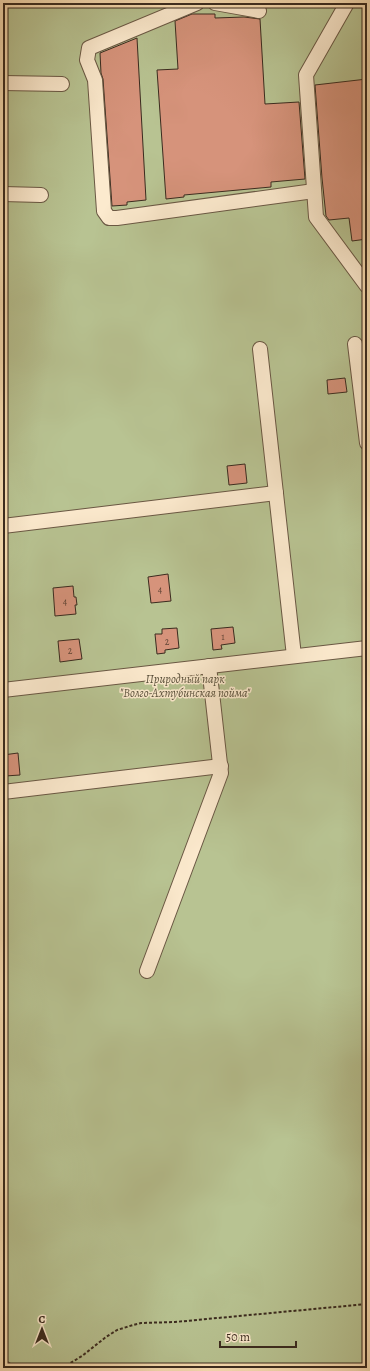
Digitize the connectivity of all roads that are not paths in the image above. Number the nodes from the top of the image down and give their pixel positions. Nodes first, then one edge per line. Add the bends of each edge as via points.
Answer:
1 (197, 3) edge
2 (215, 3) edge
3 (346, 3) edge
4 (259, 11) dead end
5 (3, 83) edge
6 (62, 84) dead end
7 (314, 191) junction
8 (3, 194) edge
9 (41, 195) dead end
10 (367, 286) edge
11 (355, 344) dead end
12 (260, 349) dead end
13 (367, 443) edge
14 (276, 494) junction
15 (3, 526) edge
16 (367, 648) edge
17 (294, 656) junction
18 (209, 666) junction
19 (3, 690) edge
20 (221, 766) junction
21 (3, 792) edge
22 (147, 971) dead end

1 - 7 street via 89,48 87,60 95,80 104,211 109,218 117,218
2 - 4 street
3 - 7 street via 306,75
5 - 6 street
7 - 10 street via 316,217
8 - 9 street
11 - 13 street
12 - 14 street
14 - 15 street
14 - 17 street
16 - 17 street
17 - 18 street
18 - 19 street
18 - 20 street
20 - 21 street
20 - 22 street via 222,773

